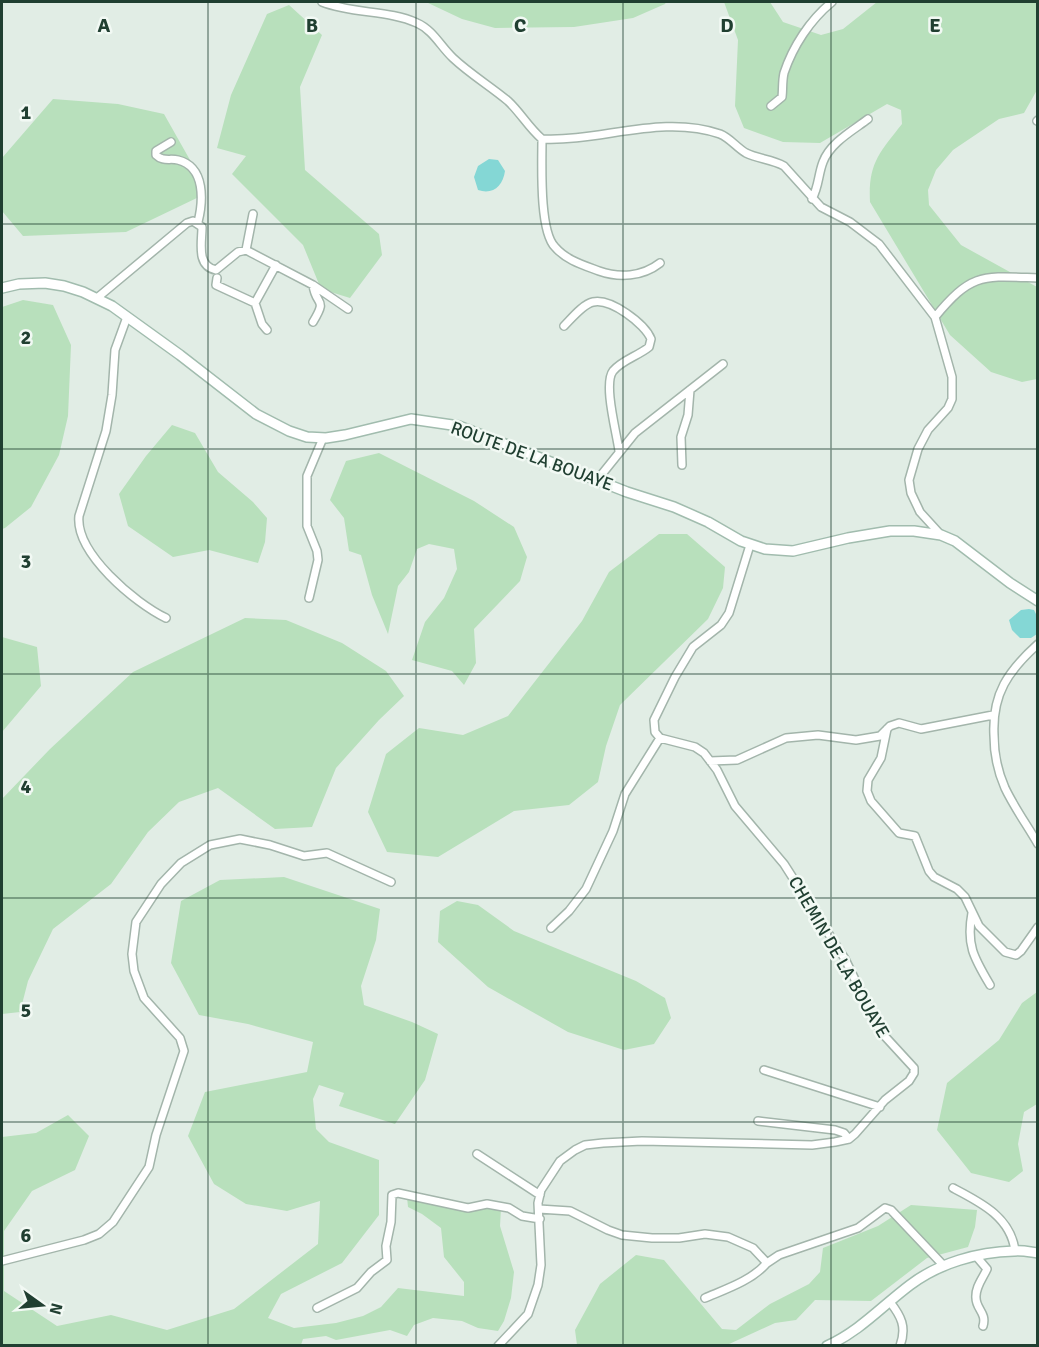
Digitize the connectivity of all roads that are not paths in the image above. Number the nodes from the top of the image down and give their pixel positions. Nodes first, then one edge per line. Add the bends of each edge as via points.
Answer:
1 (322, 2) edge
2 (832, 2) edge
3 (771, 106) dead end
4 (868, 119) dead end
5 (542, 139) junction
6 (171, 142) dead end
7 (812, 199) junction
8 (253, 214) dead end
9 (198, 222) junction
10 (246, 250) junction
11 (660, 263) dead end
12 (276, 265) junction
13 (217, 278) dead end
14 (1038, 278) edge
15 (313, 285) junction
16 (2, 288) edge
17 (97, 298) junction
18 (255, 303) junction
19 (348, 309) dead end
20 (127, 317) junction
21 (935, 317) junction
22 (313, 322) dead end
23 (564, 326) dead end
24 (267, 330) dead end
25 (723, 364) dead end
26 (690, 390) junction
27 (323, 438) junction
28 (619, 451) junction
29 (682, 465) dead end
30 (597, 479) junction
31 (941, 536) junction
32 (750, 545) junction
33 (309, 598) dead end
34 (1038, 601) edge
35 (166, 618) dead end
36 (1038, 644) edge
37 (993, 715) junction
38 (887, 729) junction
39 (660, 738) junction
40 (710, 762) junction
41 (1038, 844) edge
42 (391, 882) dead end
43 (972, 914) junction
44 (1038, 927) edge
45 (551, 928) dead end
46 (990, 985) dead end
47 (764, 1070) dead end
48 (880, 1107) junction
49 (758, 1121) dead end
50 (849, 1139) junction
51 (477, 1154) dead end
52 (953, 1188) dead end
53 (540, 1195) junction
54 (539, 1209) junction
55 (540, 1219) junction
56 (1015, 1251) junction
57 (1038, 1253) edge
58 (976, 1256) junction
59 (2, 1261) edge
60 (767, 1263) junction
61 (944, 1266) junction
62 (705, 1298) dead end
63 (890, 1302) junction
64 (317, 1308) dead end
65 (983, 1326) dead end
66 (498, 1346) edge
67 (827, 1346) edge
68 (900, 1346) edge

1 - 5 street via 417,23 476,79 509,102
2 - 3 street via 806,28 785,72 782,97
4 - 7 street via 830,149
5 - 7 street via 564,140 652,127 721,134 746,153 784,166
5 - 11 street via 544,216 555,248 578,263 613,276 637,274
6 - 9 street via 156,151 156,155 179,160 198,177 202,205
7 - 21 street via 879,244
8 - 10 street
9 - 10 street via 202,227 201,260 210,268 216,270
9 - 17 street via 187,223
10 - 12 street
12 - 15 street
12 - 18 street
13 - 18 street via 216,285
14 - 21 street via 980,279 951,296
15 - 19 street
15 - 22 street via 321,303
16 - 17 main road, ROUTE DE LA BOUAYE via 19,284 64,285
17 - 20 main road, ROUTE DE LA BOUAYE
18 - 24 street
20 - 27 main road, ROUTE DE LA BOUAYE via 256,414 289,431
20 - 35 street via 115,350 106,431 78,524 89,550 111,576
21 - 31 street via 952,377 952,399 928,430 909,480 920,512
23 - 28 street via 587,306 599,302 613,306 648,331 649,347 622,363 611,376
25 - 26 street
26 - 28 street via 635,433
26 - 29 street via 681,437
27 - 30 main road, ROUTE DE LA BOUAYE via 411,419 435,421 484,434
27 - 33 street via 307,476 307,526 318,560
28 - 30 street
30 - 32 main road, ROUTE DE LA BOUAYE via 691,514
31 - 32 main road, ROUTE DE LA BOUAYE via 890,531 793,551
31 - 34 main road, ROUTE DE LA BOUAYE via 955,541
32 - 39 street via 729,613 721,625 693,647 654,720
36 - 37 street via 1004,682
37 - 38 street via 921,729 899,723
37 - 41 street via 998,769
38 - 40 street via 880,736 856,740 818,735 786,738 737,760
38 - 43 street via 881,758 868,780 871,801 899,833 915,836 929,871 965,897
39 - 40 street, CHEMIN DE LA BOUAYE via 695,747
39 - 45 street via 625,794 586,889
40 - 48 street, CHEMIN DE LA BOUAYE via 735,806 784,864 845,959 880,1031 914,1068 909,1081
42 - 59 street via 336,855 304,856 240,839 210,845 181,863 136,922 132,954 144,998 180,1038 184,1052 149,1167 113,1222 99,1234
43 - 44 street via 979,926 1011,955 1021,951
43 - 46 street via 970,946
47 - 48 street
48 - 50 street, CHEMIN DE LA BOUAYE
49 - 50 street via 835,1130 844,1132
50 - 53 street via 812,1145 642,1141 585,1145 560,1161
51 - 53 street
52 - 56 street via 980,1202 1002,1221 1010,1231
53 - 54 street
54 - 55 street
54 - 60 street via 570,1211 622,1235 728,1237 753,1248
55 - 64 street via 487,1204 468,1208 392,1195 387,1260 357,1288
55 - 66 street via 541,1265 533,1302 528,1314
56 - 57 main road
56 - 58 main road
58 - 61 main road
58 - 65 street via 987,1269 976,1294 985,1318
60 - 61 street via 858,1228 885,1208
60 - 62 street via 734,1286
61 - 63 main road via 922,1277
63 - 67 main road via 858,1329
63 - 68 street via 903,1322

